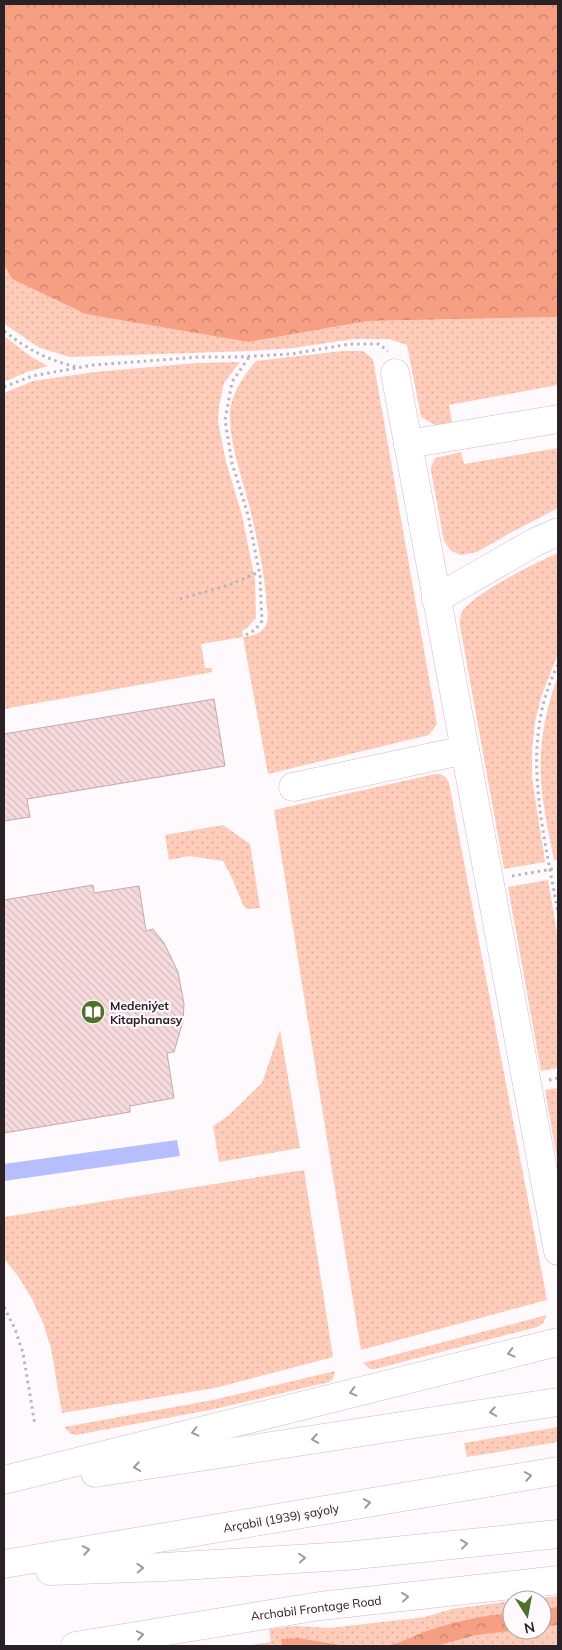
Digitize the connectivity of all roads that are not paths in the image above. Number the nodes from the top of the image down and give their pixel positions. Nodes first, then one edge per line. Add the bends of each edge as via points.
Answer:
1 (395, 373) road end
2 (558, 419) edge
3 (408, 444) junction
4 (558, 532) edge
5 (436, 598) junction
6 (465, 750) junction
7 (293, 786) dead end
8 (558, 1251) edge
9 (558, 1342) edge
10 (558, 1402) edge
11 (558, 1471) edge
12 (4, 1480) edge
13 (4, 1487) edge
14 (558, 1534) edge
15 (4, 1564) edge
16 (4, 1572) edge
17 (558, 1580) edge
18 (75, 1646) edge

1 - 3 main road
2 - 3 main road
3 - 5 main road
4 - 5 main road
5 - 6 main road
6 - 7 main road
6 - 8 main road
9 -> 12 main road
10 -> 13 main road
15 -> 11 main road, Arçabil (1939) şaýoly
16 -> 14 main road via 346,1556
18 -> 17 main road, Archabil Frontage Road via 320,1606

